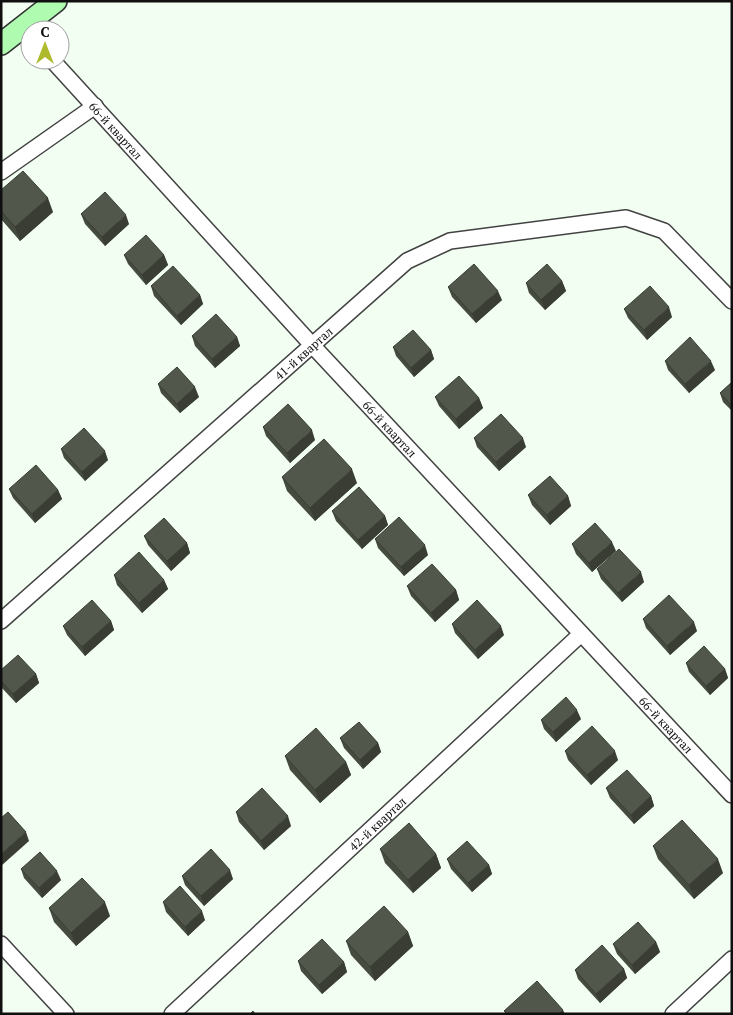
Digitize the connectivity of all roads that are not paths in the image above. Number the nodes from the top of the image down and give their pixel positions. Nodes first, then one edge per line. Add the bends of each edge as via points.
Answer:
1 (53, 4) edge
2 (38, 20) edge
3 (20, 35) edge
4 (1, 44) edge
5 (61, 70) edge
6 (95, 106) junction
7 (1, 172) edge
8 (732, 301) edge
9 (312, 345) junction
10 (1, 621) edge
11 (581, 634) junction
12 (732, 795) edge
13 (1, 944) edge
14 (732, 959) edge
15 (66, 1014) edge
16 (172, 1014) edge
17 (673, 1014) edge

1 - 2 street
3 - 4 street
5 - 6 street, 66-й квартал
6 - 7 street
6 - 9 street, 66-й квартал
8 - 9 street, 41-й квартал via 664,231 626,218 450,241 407,261
9 - 10 street, 41-й квартал
9 - 11 street, 66-й квартал
11 - 12 street, 66-й квартал
11 - 16 street, 42-й квартал
13 - 15 street
14 - 17 street

